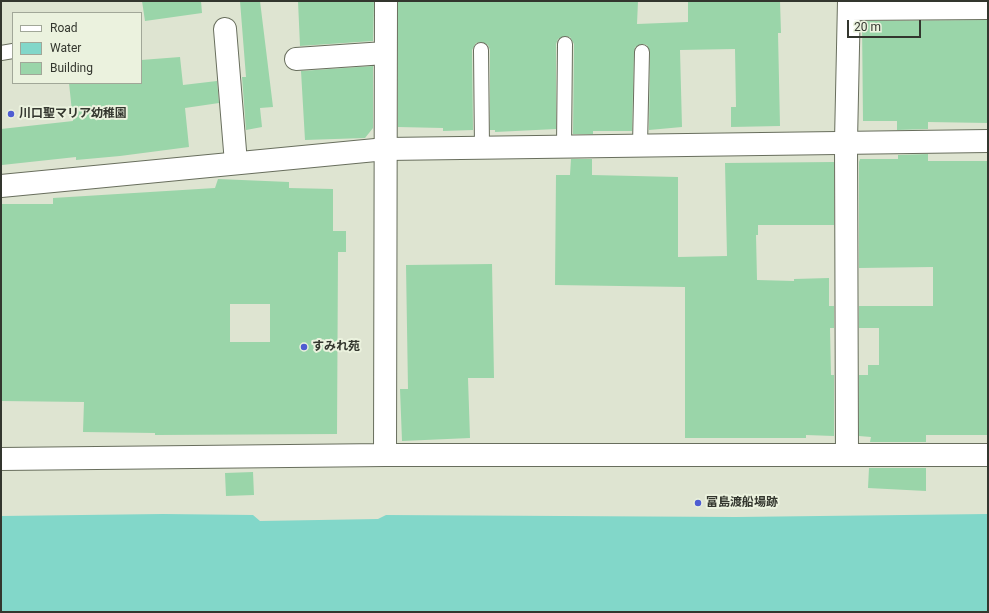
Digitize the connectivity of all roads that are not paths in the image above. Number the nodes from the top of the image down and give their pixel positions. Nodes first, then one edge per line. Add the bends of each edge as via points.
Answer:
1 (386, 1) edge
2 (849, 5) edge
3 (988, 8) edge
4 (225, 29) dead end
5 (565, 44) dead end
6 (481, 50) dead end
7 (12, 51) edge
8 (1, 52) edge
9 (642, 52) dead end
10 (385, 54) junction
11 (296, 59) dead end
12 (846, 141) junction
13 (988, 141) edge
14 (640, 145) junction
15 (564, 146) junction
16 (482, 147) junction
17 (386, 149) junction
18 (236, 163) junction
19 (1, 186) edge
20 (385, 455) junction
21 (847, 455) junction
22 (988, 455) edge
23 (1, 460) edge

1 - 10 street
2 - 3 street
2 - 12 street
4 - 18 street
5 - 15 lane
6 - 16 lane
7 - 8 lane
9 - 14 lane
10 - 11 street
10 - 17 street
12 - 13 street
12 - 14 street
12 - 21 street
14 - 15 street
15 - 16 street
16 - 17 street
17 - 18 street
17 - 20 street
18 - 19 street
20 - 21 street
20 - 23 street
21 - 22 street

